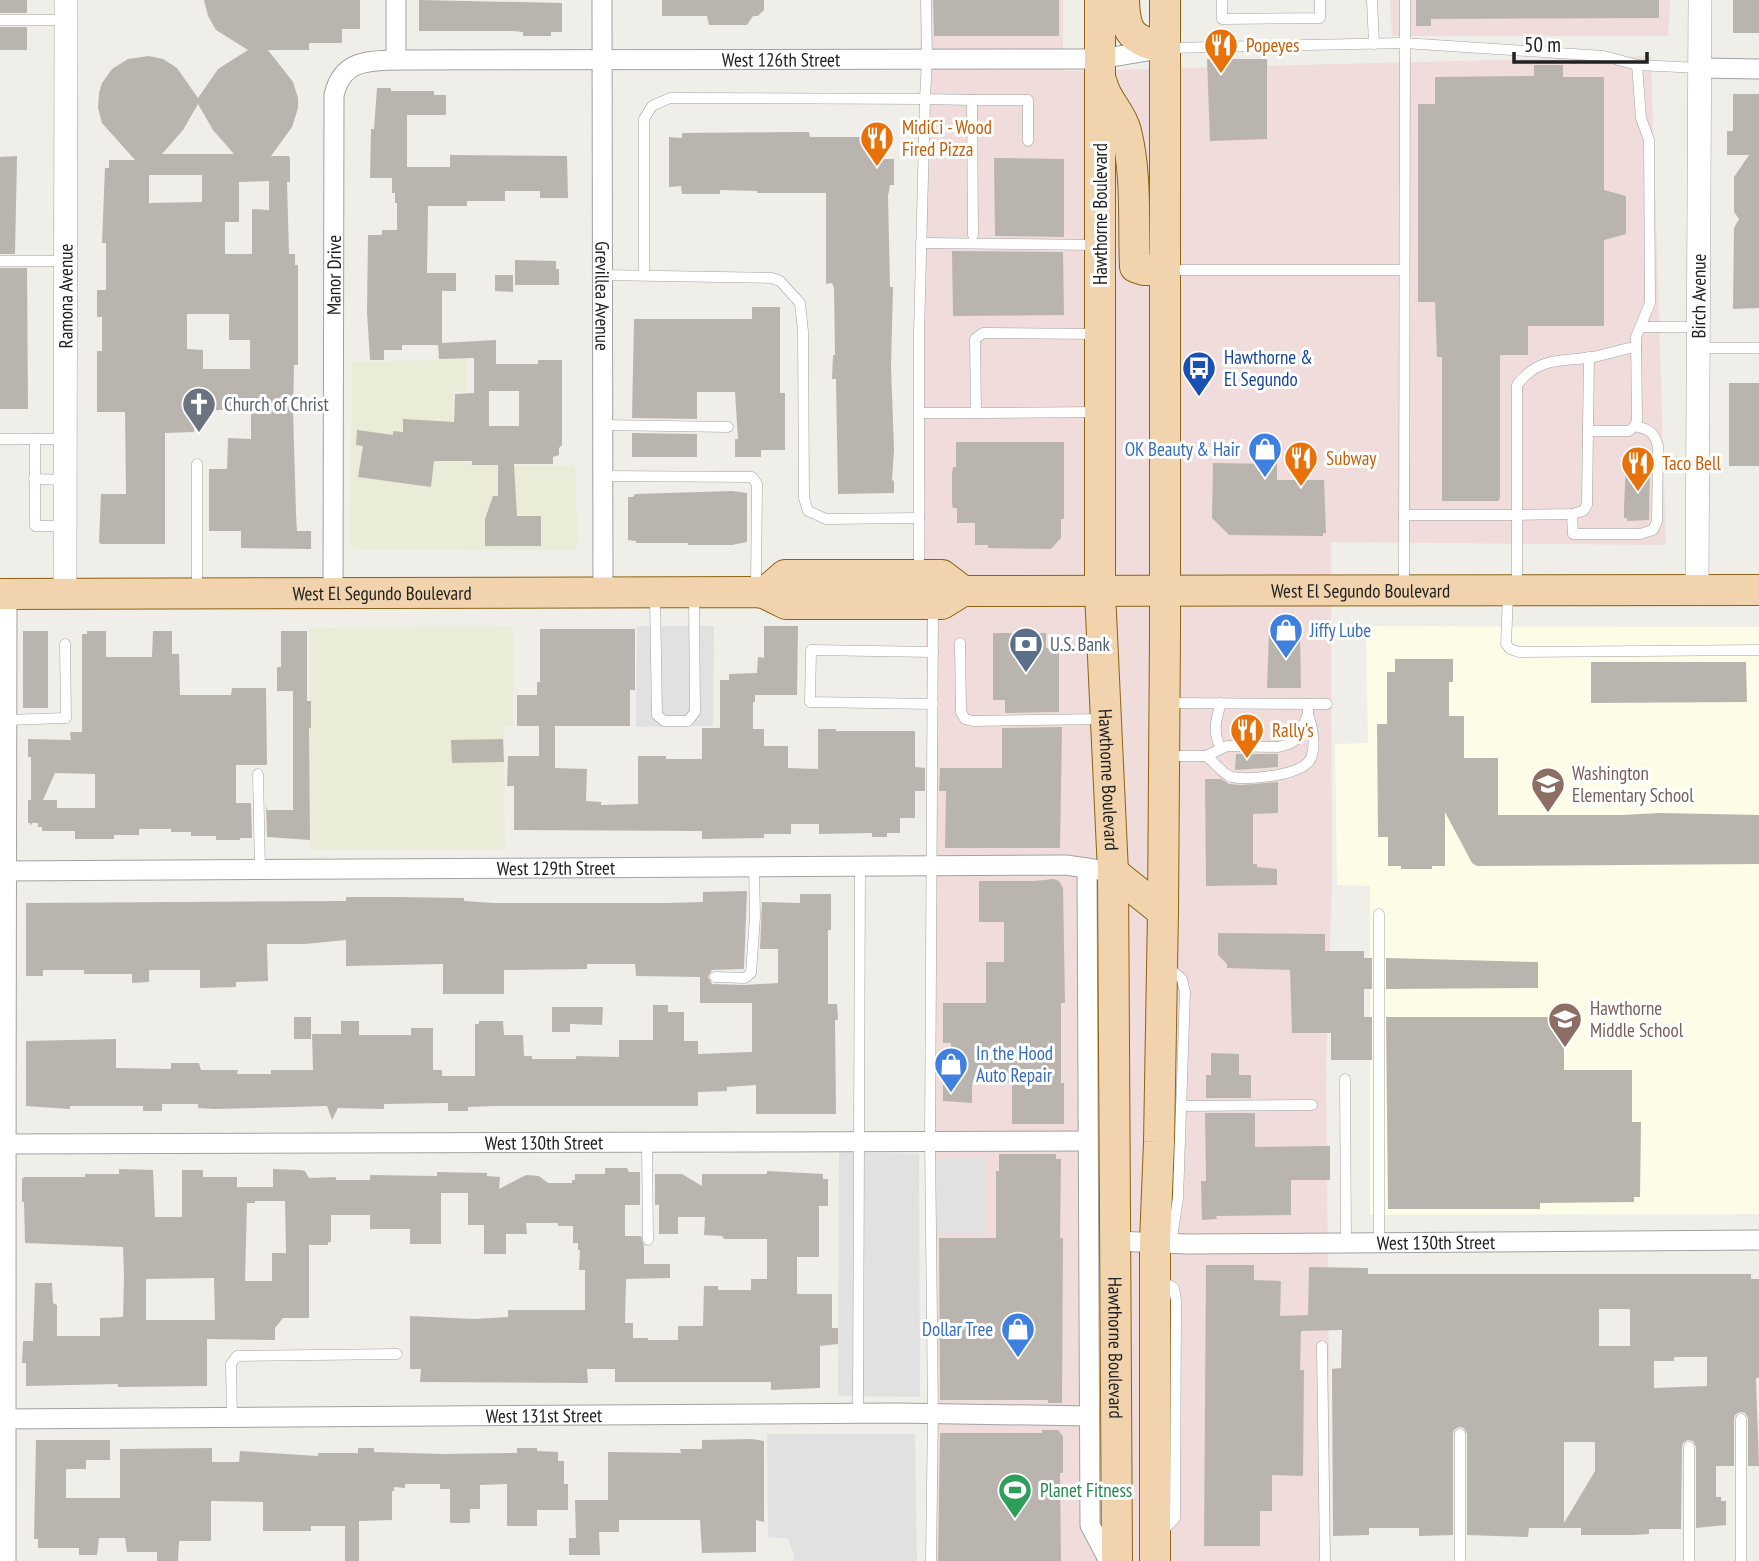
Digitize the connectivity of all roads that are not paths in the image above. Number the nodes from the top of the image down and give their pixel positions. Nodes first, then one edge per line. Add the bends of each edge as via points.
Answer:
1 (396, 0) edge
2 (602, 0) edge
3 (926, 0) edge
4 (1100, 0) edge
5 (1124, 0) edge
6 (1154, 0) edge
7 (1222, 0) edge
8 (1320, 0) edge
9 (1372, 0) edge
10 (1405, 0) edge
11 (1700, 0) edge
12 (66, 10) edge
13 (0, 20) edge
14 (1165, 25) edge
15 (1404, 43) junction
16 (1374, 44) junction
17 (396, 60) junction
18 (927, 60) junction
19 (602, 61) junction
20 (1637, 65) junction
21 (1100, 67) junction
22 (1700, 68) junction
23 (1759, 69) edge
24 (925, 99) junction
25 (972, 100) junction
26 (1028, 141) dead end
27 (973, 235) dead end
28 (921, 243) junction
29 (1100, 246) junction
30 (0, 261) edge
31 (66, 261) junction
32 (1165, 270) junction
33 (1404, 270) junction
34 (601, 275) junction
35 (644, 275) junction
36 (1641, 327) junction
37 (1100, 334) junction
38 (1698, 337) junction
39 (1636, 347) junction
40 (1759, 348) edge
41 (1589, 357) junction
42 (1100, 412) junction
43 (919, 413) junction
44 (976, 413) junction
45 (603, 425) junction
46 (1635, 426) junction
47 (728, 427) dead end
48 (1588, 431) junction
49 (0, 439) edge
50 (34, 439) junction
51 (65, 439) junction
52 (197, 464) dead end
53 (603, 476) junction
54 (34, 479) junction
55 (65, 480) junction
56 (1572, 513) junction
57 (1404, 515) junction
58 (1517, 515) junction
59 (919, 518) junction
60 (65, 526) junction
61 (919, 575) junction
62 (1512, 590) junction
63 (1697, 590) junction
64 (1759, 590) edge
65 (963, 591) junction
66 (1165, 591) junction
67 (1404, 591) junction
68 (760, 592) junction
69 (1100, 592) junction
70 (197, 593) junction
71 (333, 593) junction
72 (603, 593) junction
73 (655, 593) junction
74 (694, 593) junction
75 (4, 594) edge
76 (65, 594) junction
77 (933, 604) junction
78 (65, 643) dead end
79 (960, 643) dead end
80 (1759, 650) edge
81 (933, 652) junction
82 (1165, 703) junction
83 (1221, 703) junction
84 (933, 704) junction
85 (1327, 704) dead end
86 (1308, 709) junction
87 (1107, 719) junction
88 (6, 720) junction
89 (1221, 748) junction
90 (1164, 756) junction
91 (1206, 757) junction
92 (258, 774) dead end
93 (933, 866) junction
94 (754, 867) junction
95 (860, 867) junction
96 (260, 869) junction
97 (1100, 870) junction
98 (3, 871) edge
99 (1163, 912) junction
100 (1379, 914) dead end
101 (1162, 962) junction
102 (715, 977) dead end
103 (1345, 1079) dead end
104 (1312, 1105) dead end
105 (1181, 1106) junction
106 (930, 1140) junction
107 (859, 1141) junction
108 (1088, 1141) junction
109 (647, 1142) junction
110 (4, 1144) edge
111 (648, 1240) dead end
112 (1759, 1240) edge
113 (1114, 1241) junction
114 (1379, 1241) junction
115 (1346, 1242) junction
116 (1163, 1243) junction
117 (1322, 1346) dead end
118 (397, 1354) dead end
119 (933, 1413) junction
120 (858, 1414) junction
121 (1089, 1416) junction
122 (232, 1418) junction
123 (3, 1419) edge
124 (1741, 1419) dead end
125 (1460, 1434) dead end
126 (1689, 1447) dead end
127 (1155, 1550) edge
128 (6, 1561) edge
129 (931, 1561) edge
130 (1110, 1561) edge
131 (1117, 1561) edge
132 (1325, 1561) edge
133 (1460, 1561) edge
134 (1689, 1561) edge
135 (1741, 1561) edge

1 - 17 street
2 - 19 street, Grevillea Avenue
3 - 18 lane
4 - 21 main road, Hawthorne Boulevard
5 - 14 main road via 1130,34 1145,43
6 - 14 main road
7 - 8 lane via 1222,19 1320,18
9 - 16 lane
10 - 15 lane
11 - 22 street, Birch Avenue
12 - 13 lane
12 - 31 street, Ramona Avenue
14 - 16 lane
14 - 21 street, West 126th Street
14 - 32 main road, Hawthorne Boulevard
15 - 16 lane
15 - 20 lane via 1604,56
15 - 33 lane
17 - 19 street, West 126th Street
17 - 71 street, Manor Drive via 368,61 350,68 338,79 334,95
18 - 19 street, West 126th Street
18 - 21 street, West 126th Street
18 - 24 lane
19 - 34 street, Grevillea Avenue
20 - 22 lane
20 - 36 lane via 1641,118 1649,140 1650,303
21 - 29 main road, Hawthorne Boulevard
21 - 32 main road via 1105,95 1126,132 1135,267
22 - 23 street
22 - 38 street, Birch Avenue
24 - 25 lane
24 - 28 lane
24 - 35 lane via 670,98 652,106 644,119
25 - 26 lane via 1028,100
25 - 27 lane
28 - 29 lane
28 - 43 lane
29 - 37 main road, Hawthorne Boulevard
30 - 31 lane
31 - 51 street, Ramona Avenue
32 - 33 lane
32 - 66 main road, Hawthorne Boulevard
33 - 57 lane
34 - 35 lane
34 - 45 street, Grevillea Avenue
35 - 59 lane via 780,281 800,303 804,498 808,510 826,519
36 - 38 lane
36 - 39 lane
37 - 42 main road, Hawthorne Boulevard
37 - 44 lane via 978,335
38 - 40 lane
38 - 63 street, Birch Avenue
39 - 41 lane
39 - 46 lane
41 - 48 lane
41 - 58 lane via 1547,362 1527,372 1517,385
42 - 44 lane
42 - 69 main road, Hawthorne Boulevard
43 - 44 lane
43 - 59 lane
45 - 47 lane
45 - 53 street, Grevillea Avenue
46 - 48 lane via 1629,431
46 - 56 lane via 1655,435 1658,446 1653,530 1573,534
48 - 56 lane via 1587,505
49 - 50 lane
50 - 51 lane
50 - 54 lane
51 - 55 street, Ramona Avenue
52 - 70 lane
53 - 68 lane via 752,477 757,484
53 - 72 street, Grevillea Avenue
54 - 55 lane
54 - 60 lane via 35,526
55 - 60 street, Ramona Avenue
56 - 58 lane
57 - 58 lane
57 - 67 lane
58 - 62 lane
59 - 61 lane
60 - 76 street, Ramona Avenue
61 - 65 main road, West El Segundo Boulevard via 942,575
61 - 68 main road, West El Segundo Boulevard via 785,575
62 - 63 main road, West El Segundo Boulevard
62 - 67 main road, West El Segundo Boulevard
62 - 80 lane via 1506,644 1519,652
63 - 64 main road, West El Segundo Boulevard
65 - 69 main road, West El Segundo Boulevard
65 - 77 main road, West El Segundo Boulevard via 942,604
66 - 67 main road, West El Segundo Boulevard
66 - 69 main road, West El Segundo Boulevard
66 - 82 main road, Hawthorne Boulevard
68 - 74 main road, West El Segundo Boulevard
68 - 77 main road, West El Segundo Boulevard via 786,604
69 - 87 main road, Hawthorne Boulevard
70 - 71 main road, West El Segundo Boulevard
70 - 76 main road, West El Segundo Boulevard
71 - 72 main road, West El Segundo Boulevard
72 - 73 main road, West El Segundo Boulevard
73 - 74 main road, West El Segundo Boulevard
73 - 74 lane via 657,715 664,721 688,720 695,712
75 - 76 main road, West El Segundo Boulevard
75 - 88 street
77 - 81 lane
78 - 88 lane via 66,718
79 - 87 lane via 961,712 965,719
81 - 84 lane
81 - 84 lane via 811,650 810,702
82 - 83 lane
82 - 90 main road, Hawthorne Boulevard
83 - 86 lane
83 - 89 lane via 1215,722
84 - 93 lane
85 - 86 lane
86 - 89 lane via 1297,739 1289,744
86 - 91 lane via 1311,757 1291,772 1232,776
87 - 97 main road, Hawthorne Boulevard
88 - 98 street
89 - 91 lane
90 - 91 lane
90 - 99 main road, Hawthorne Boulevard
92 - 96 lane
93 - 95 street, West 129th Street
93 - 97 street, West 129th Street via 1066,865
93 - 106 lane
94 - 95 street, West 129th Street
94 - 96 street, West 129th Street
94 - 102 lane via 751,974
95 - 107 lane
96 - 98 street, West 129th Street
97 - 99 main road
97 - 108 street
97 - 113 main road, Hawthorne Boulevard
98 - 110 street
99 - 101 main road, Hawthorne Boulevard
100 - 114 lane
101 - 105 lane via 1182,979 1185,992
101 - 116 main road, Hawthorne Boulevard via 1159,1142
103 - 115 lane
104 - 105 lane
105 - 116 lane via 1178,1198
106 - 107 street, West 130th Street
106 - 108 street, West 130th Street
106 - 119 lane
107 - 109 street, West 130th Street
107 - 120 lane
108 - 121 street
109 - 110 street, West 130th Street
109 - 111 lane
110 - 123 street
112 - 114 street, West 130th Street
113 - 116 street, West 130th Street
113 - 131 main road, Hawthorne Boulevard
114 - 115 street, West 130th Street
115 - 116 street, West 130th Street
116 - 127 main road, Hawthorne Boulevard via 1155,1277
117 - 132 lane
118 - 122 lane via 237,1356 231,1364
119 - 120 street, West 131st Street
119 - 121 street, West 131st Street
119 - 129 lane
120 - 122 street, West 131st Street
121 - 130 street via 1090,1525
122 - 123 street, West 131st Street
123 - 128 street
124 - 135 lane
125 - 133 lane
126 - 134 lane

